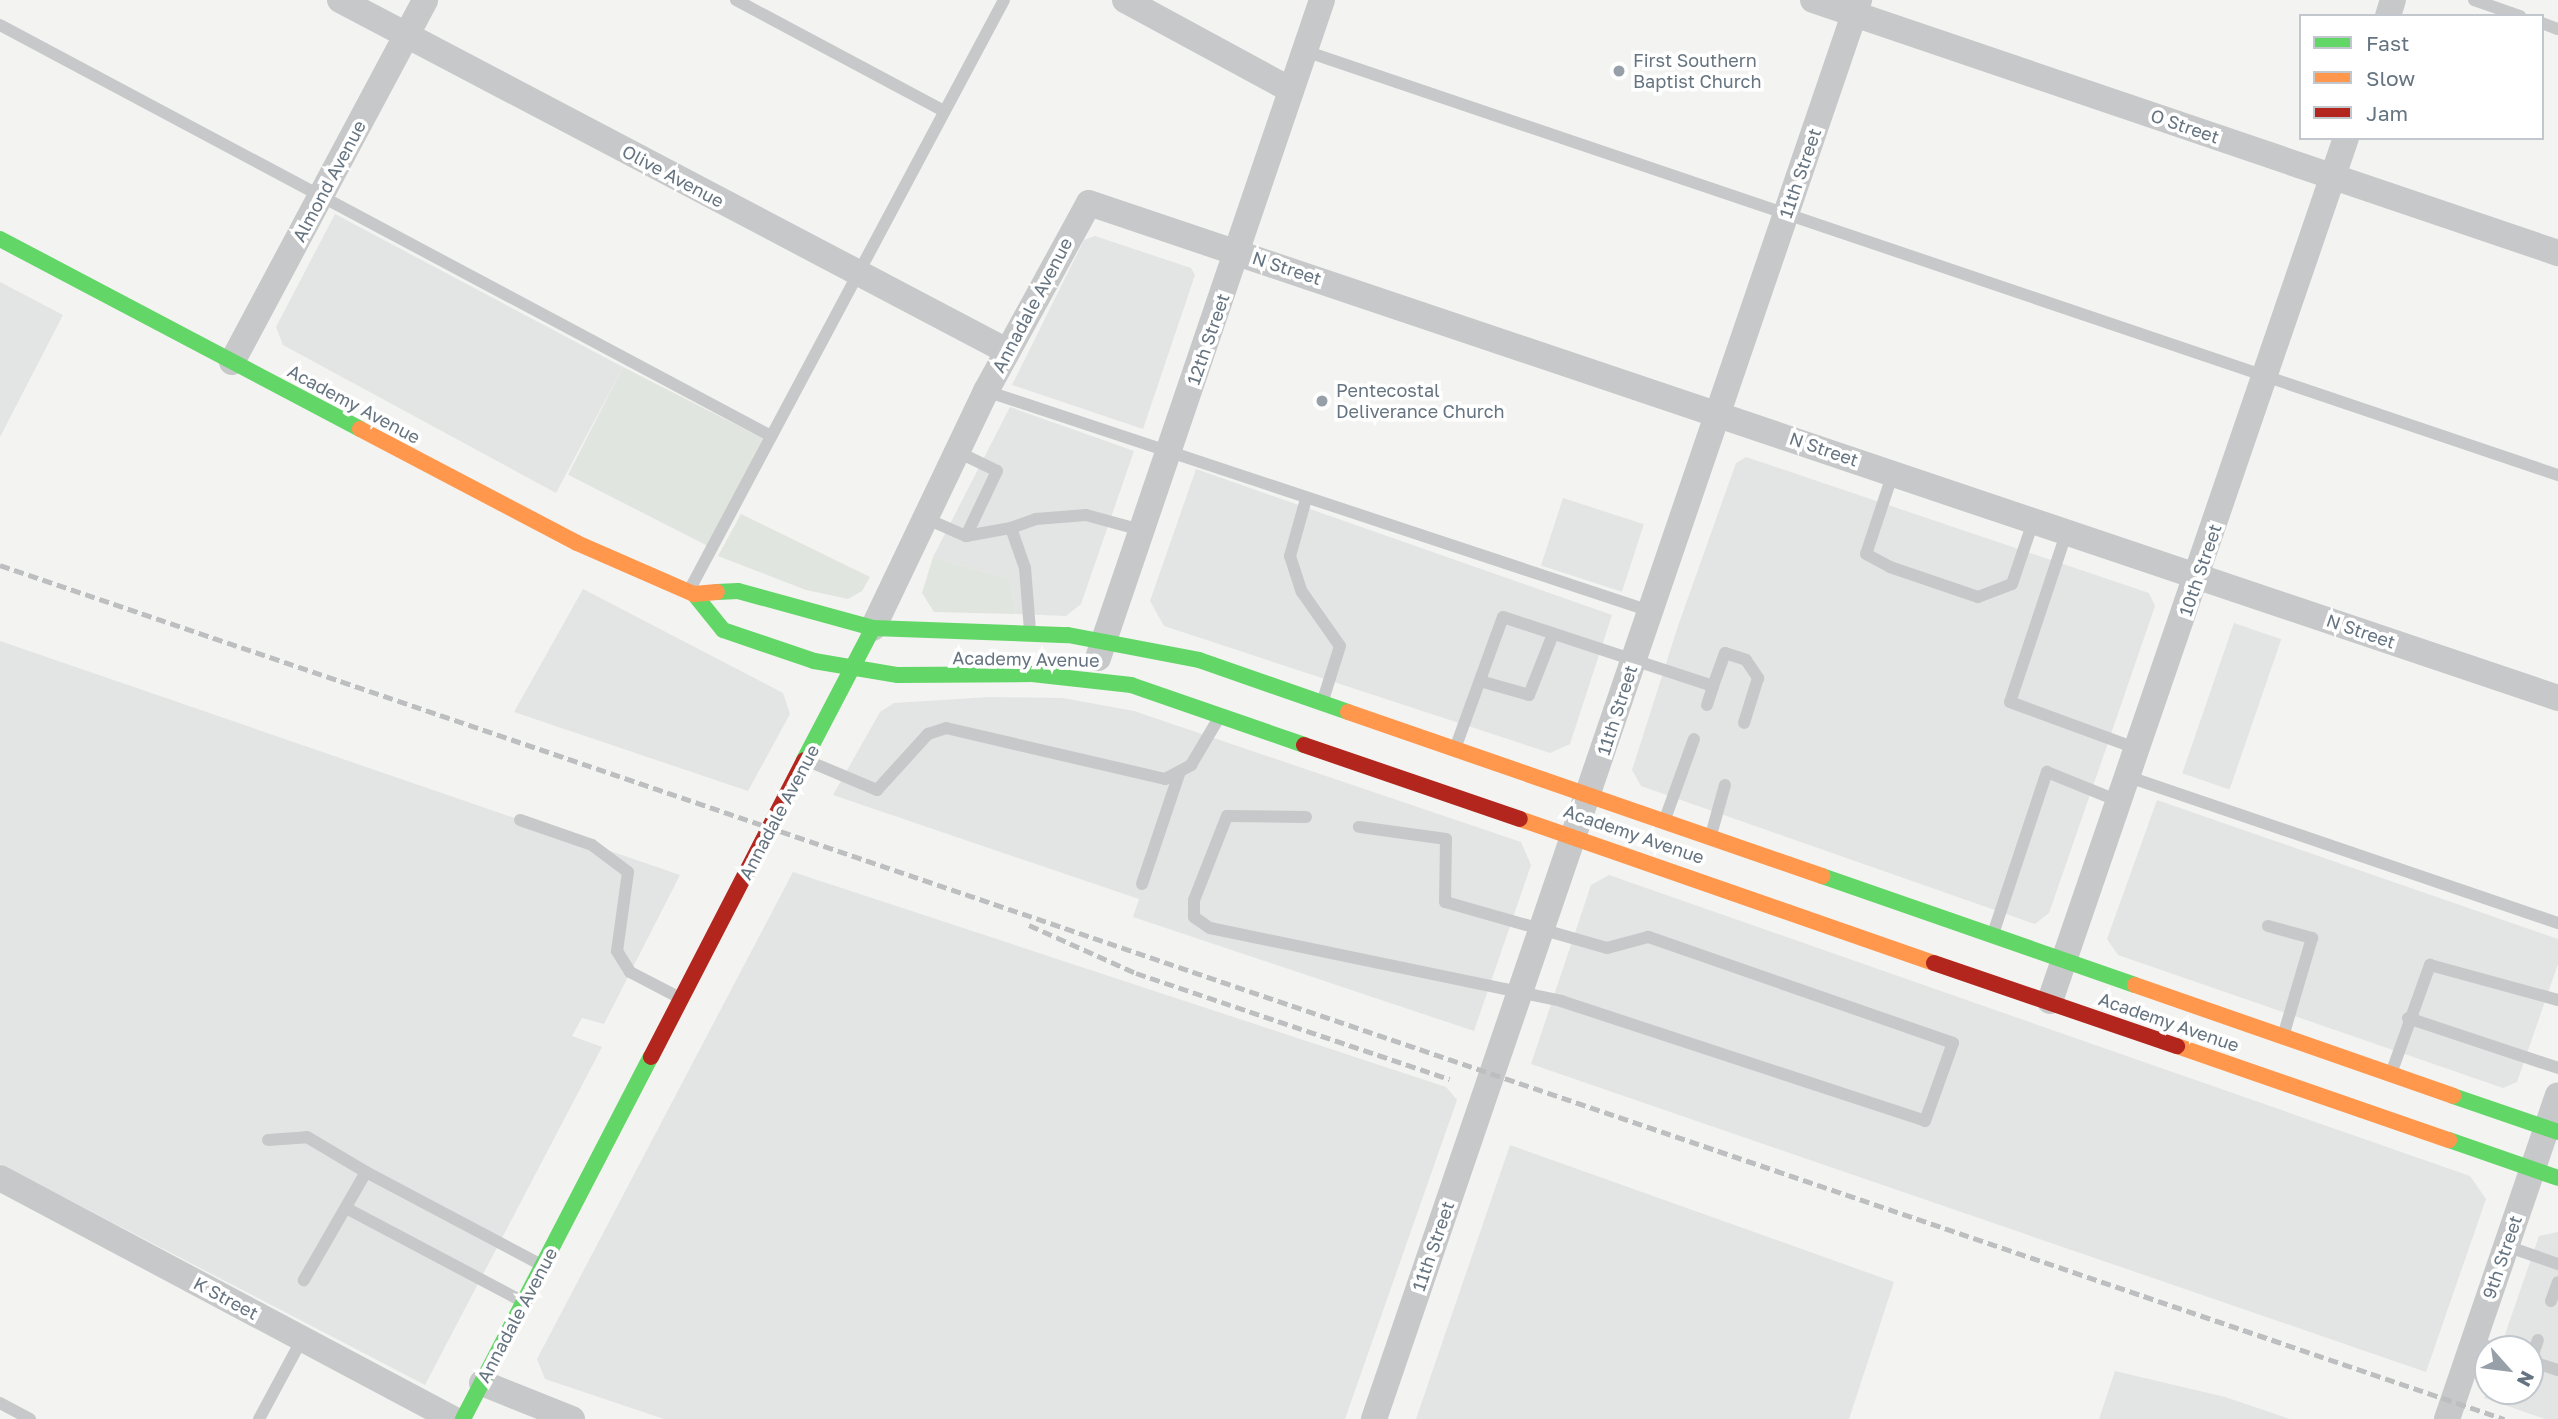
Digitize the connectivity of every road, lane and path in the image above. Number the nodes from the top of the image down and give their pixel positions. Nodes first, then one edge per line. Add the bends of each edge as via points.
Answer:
1 (340, 0) edge
2 (425, 0) edge
3 (736, 0) edge
4 (1004, 0) edge
5 (1125, 0) edge
6 (1322, 0) edge
7 (1813, 0) edge
8 (2474, 0) edge
9 (1856, 7) edge
10 (2514, 14) edge
11 (0, 25) edge
12 (406, 35) junction
13 (1305, 51) junction
14 (1291, 90) junction
15 (944, 111) junction
16 (2345, 140) edge
17 (2333, 176) junction
18 (320, 200) junction
19 (1089, 203) joint
20 (1786, 213) junction
21 (0, 239) edge
22 (1238, 252) junction
23 (2558, 253) edge
24 (858, 273) junction
25 (1007, 351) junction
26 (232, 362) junction
27 (2266, 376) junction
28 (986, 391) junction
29 (1718, 412) junction
30 (771, 436) junction
31 (1169, 450) junction
32 (960, 453) junction
33 (1893, 473) junction
34 (2558, 475) edge
35 (1306, 499) junction
36 (927, 519) junction
37 (2033, 522) junction
38 (1011, 528) junction
39 (1142, 530) junction
40 (2066, 534) junction
41 (966, 536) junction
42 (2198, 576) junction
43 (691, 593) junction
44 (1650, 611) junction
45 (873, 628) junction
46 (1031, 633) junction
47 (1553, 634) junction
48 (1104, 638) junction
49 (1633, 661) junction
50 (853, 669) junction
51 (1092, 678) junction
52 (1480, 681) junction
53 (1713, 686) junction
54 (2558, 698) edge
55 (1241, 702) dead end
56 (1321, 704) junction
57 (1707, 705) dead end
58 (1220, 714) junction
59 (1303, 716) dead end
60 (1373, 720) junction
61 (1744, 723) dead end
62 (1694, 739) dead end
63 (1455, 748) junction
64 (2138, 749) junction
65 (806, 760) junction
66 (1180, 771) junction
67 (2130, 777) junction
68 (1725, 785) dead end
69 (1588, 795) junction
70 (2121, 803) junction
71 (1306, 817) dead end
72 (520, 820) dead end
73 (1663, 822) junction
74 (1359, 827) dead end
75 (1574, 835) junction
76 (1710, 838) junction
77 (1142, 884) dead end
78 (2558, 923) edge
79 (2268, 926) dead end
80 (1543, 928) junction
81 (1993, 934) junction
82 (2065, 960) junction
83 (1522, 991) junction
84 (681, 998) junction
85 (2558, 1000) edge
86 (2050, 1001) junction
87 (2408, 1018) junction
88 (2283, 1037) junction
89 (2558, 1068) edge
90 (2391, 1075) junction
91 (2558, 1095) edge
92 (2552, 1130) edge
93 (268, 1140) dead end
94 (2533, 1168) junction
95 (366, 1171) junction
96 (0, 1178) edge
97 (2558, 1178) edge
98 (346, 1208) junction
99 (2506, 1246) junction
100 (2558, 1264) edge
101 (543, 1266) junction
102 (304, 1280) dead end
103 (2558, 1282) edge
104 (2552, 1301) dead end
105 (524, 1302) junction
106 (2486, 1335) edge
107 (302, 1339) junction
108 (2558, 1355) edge
109 (2474, 1365) edge
110 (2556, 1369) edge
111 (482, 1383) junction
112 (0, 1403) edge
113 (30, 1419) edge
114 (259, 1419) edge
115 (453, 1419) edge
116 (463, 1419) edge
117 (572, 1419) edge
118 (1374, 1419) edge
119 (2447, 1419) edge

1 - 12 street, Olive Avenue
2 - 12 street, Almond Avenue
3 - 15 lane
4 - 15 lane
5 - 14 street
6 - 13 street, 12th Street
7 - 9 street, O Street
8 - 10 lane
9 - 17 street, O Street
9 - 20 street, 11th Street
11 - 18 lane
12 - 18 street, Almond Avenue
12 - 24 street, Olive Avenue
13 - 14 street, 12th Street
13 - 20 lane
14 - 22 street, 12th Street
15 - 24 lane
16 - 17 street, 10th Street
17 - 23 street, O Street
17 - 27 street, 10th Street
18 - 26 street, Almond Avenue
18 - 30 lane
19 - 22 street, N Street
19 - 25 street, Annadale Avenue
20 - 27 lane
20 - 29 street, 11th Street
21 - 26 main road, Academy Avenue
22 - 29 street, N Street
22 - 31 street, 12th Street
24 - 25 street, Olive Avenue
24 - 30 lane
25 - 28 street, Annadale Avenue
26 - 43 main road, Academy Avenue via 577,543
27 - 34 lane
27 - 42 street, 10th Street
28 - 31 lane
28 - 32 street, Annadale Avenue
29 - 33 street, N Street
29 - 44 street, 11th Street
30 - 43 lane
31 - 35 lane
31 - 39 street, 12th Street
32 - 36 street, Annadale Avenue
32 - 41 lane via 997,471
33 - 37 street, N Street
33 - 37 lane via 1866,554 1890,567 1978,597 2012,584
35 - 44 lane
35 - 56 lane via 1290,556 1301,592 1340,646
36 - 41 lane
36 - 45 street, Annadale Avenue
37 - 40 street, N Street
38 - 39 lane via 1086,515
38 - 41 lane
38 - 46 lane via 1024,568
39 - 48 street, 12th Street
40 - 42 street, N Street
40 - 64 lane via 2011,702
42 - 54 street, N Street
42 - 64 street, 10th Street
43 - 45 main road, Academy Avenue via 738,591
43 - 50 main road, Academy Avenue via 723,630
44 - 49 street, 11th Street
45 - 46 main road, Academy Avenue
45 - 50 main road, Annadale Avenue
46 - 48 main road, Academy Avenue
47 - 49 lane
47 - 52 lane via 1529,695
47 - 52 lane via 1503,617
48 - 51 street, 12th Street
48 - 56 main road, Academy Avenue via 1199,660
49 - 53 lane
49 - 69 street, 11th Street
50 - 51 main road, Academy Avenue
50 - 65 main road, Annadale Avenue
51 - 58 main road, Academy Avenue
52 - 63 lane
53 - 57 lane
53 - 61 lane via 1725,653 1756,668
55 - 58 main road
56 - 60 main road, Academy Avenue
58 - 66 lane via 1200,754
58 - 75 main road, Academy Avenue
59 - 60 main road via 1326,723
60 - 63 main road, Academy Avenue
62 - 73 lane
63 - 69 main road, Academy Avenue
64 - 67 street, 10th Street
65 - 66 lane via 877,790 928,734 946,729 1165,779
65 - 84 main road, Annadale Avenue
66 - 77 lane
67 - 70 street, 10th Street
67 - 78 lane
68 - 76 lane
69 - 73 main road, Academy Avenue
69 - 75 street, 11th Street
70 - 81 lane via 2046,772
70 - 82 street, 10th Street
71 - 83 lane via 1227,816 1194,900 1194,917 1210,928
72 - 84 lane via 592,845 628,872 617,951 631,972
73 - 76 main road, Academy Avenue
74 - 80 lane via 1446,839 1445,902
75 - 80 street, 11th Street
75 - 86 main road, Academy Avenue
76 - 81 main road, Academy Avenue
79 - 88 lane via 2312,938
80 - 83 street, 11th Street
80 - 83 lane via 1607,948 1648,937 1953,1043 1926,1121
81 - 82 main road, Academy Avenue
82 - 86 street, 10th Street
82 - 88 main road, Academy Avenue
83 - 118 street, 11th Street
84 - 101 main road, Annadale Avenue
85 - 87 lane via 2430,965
86 - 94 main road, Academy Avenue
87 - 89 lane
87 - 90 lane
88 - 90 main road, Academy Avenue
90 - 92 main road, Academy Avenue
91 - 92 street, 9th Street
92 - 94 street, 9th Street
93 - 95 lane via 307,1137
94 - 97 main road, Academy Avenue
94 - 99 street, 9th Street
95 - 98 lane
95 - 101 lane
96 - 107 street, K Street
98 - 102 lane
98 - 105 lane
99 - 100 lane
99 - 106 street, 9th Street
101 - 105 main road, Annadale Avenue
103 - 104 lane
105 - 111 main road, Annadale Avenue
107 - 114 lane
107 - 115 street, K Street
108 - 110 lane
109 - 119 street, 9th Street
111 - 116 main road, Annadale Avenue
111 - 117 street
112 - 113 lane

